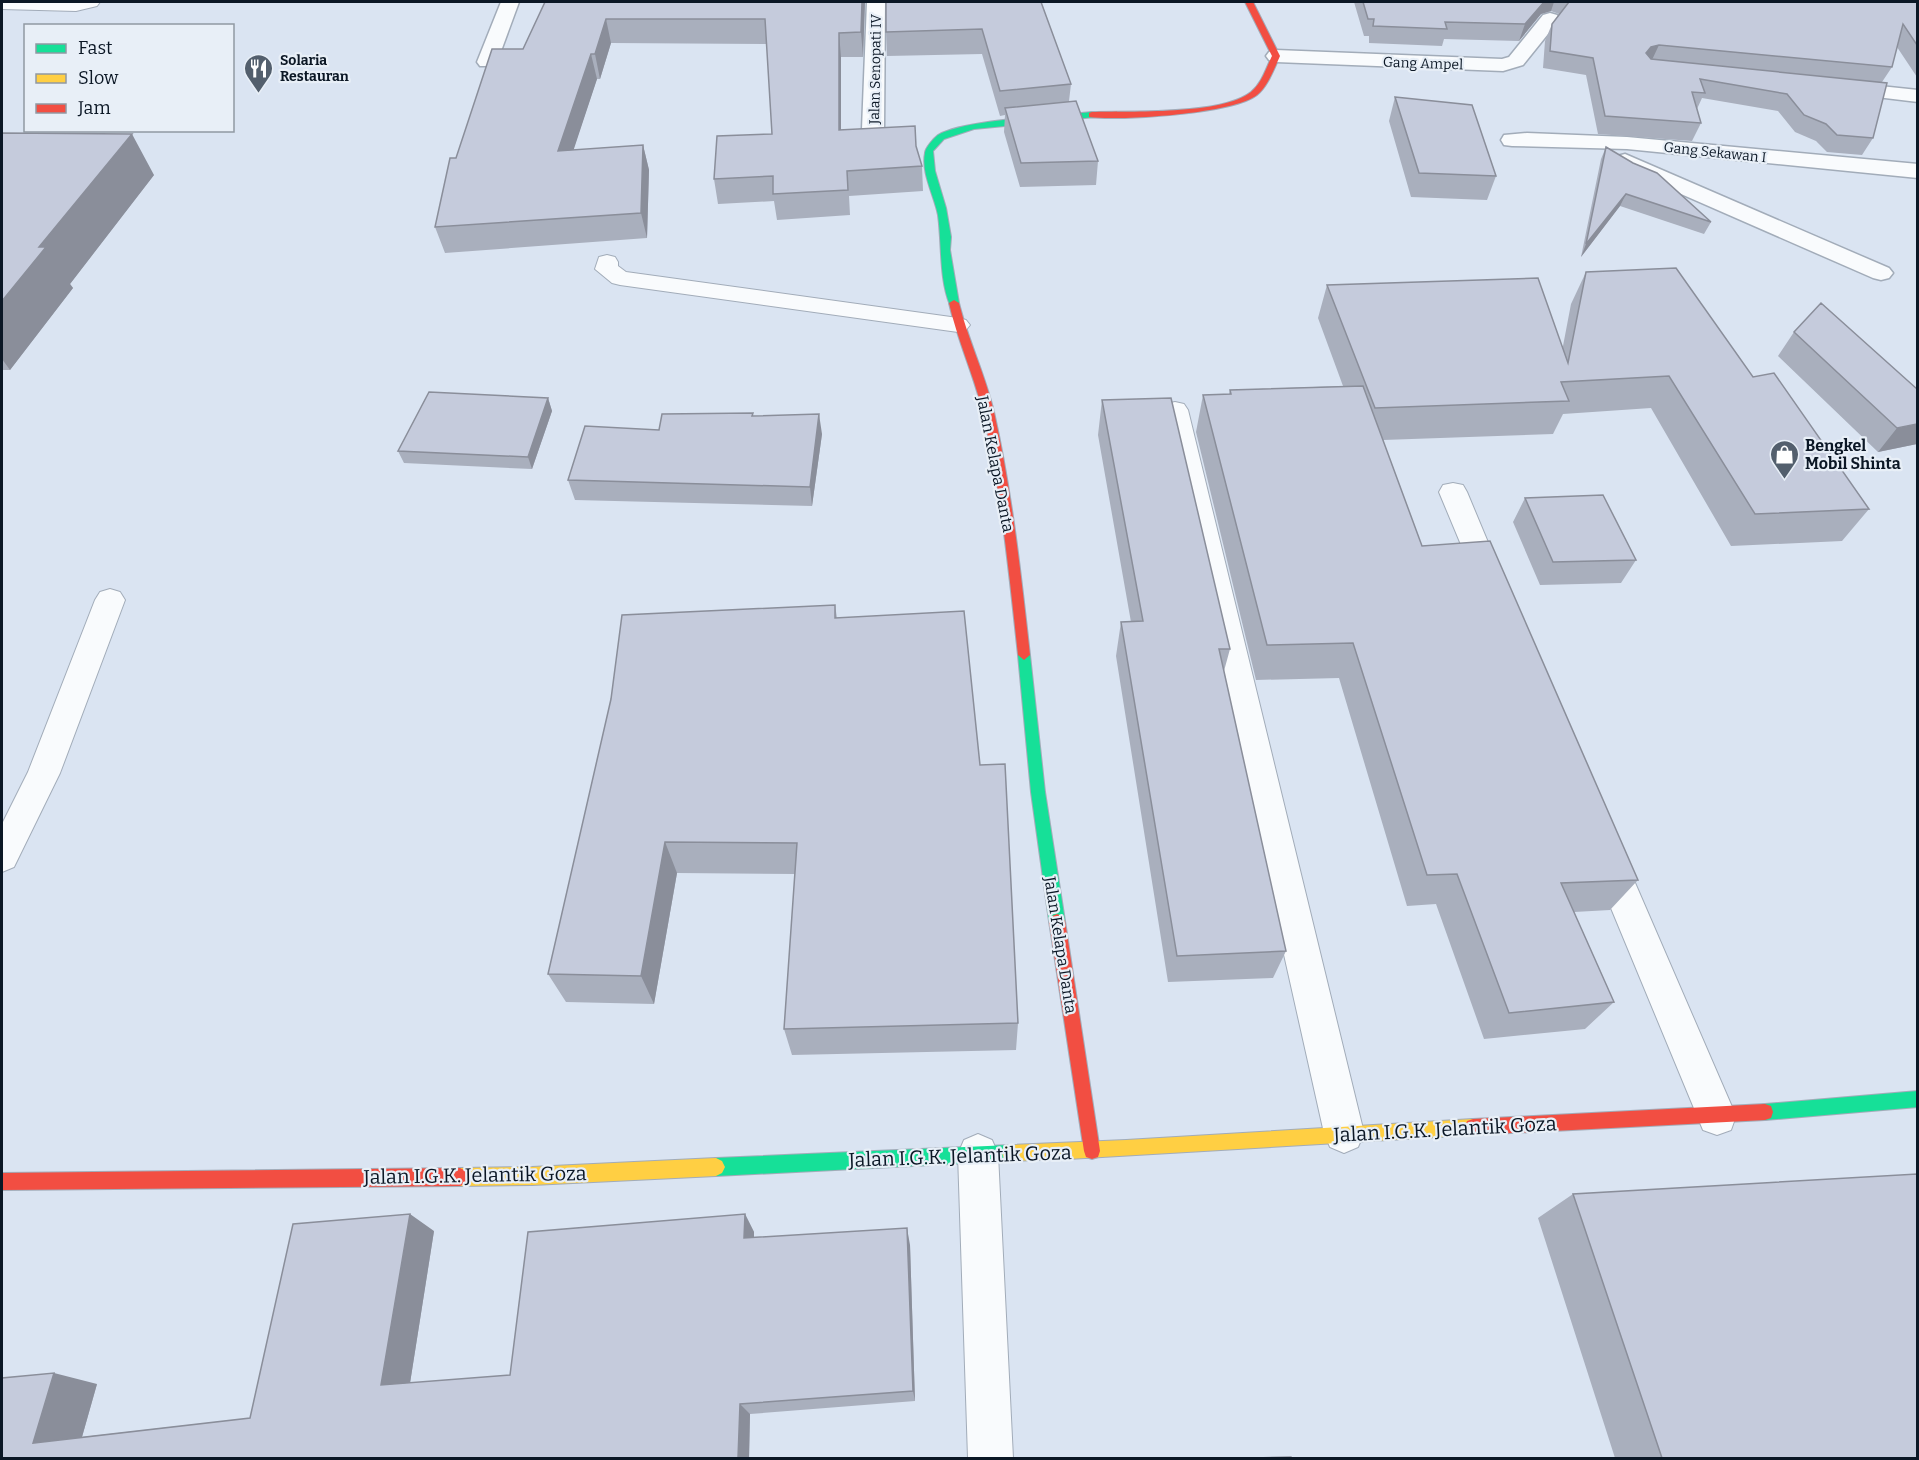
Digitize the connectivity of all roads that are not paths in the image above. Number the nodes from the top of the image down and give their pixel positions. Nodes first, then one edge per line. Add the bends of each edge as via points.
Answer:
1 (91, 2) edge
2 (510, 2) edge
3 (876, 2) edge
4 (1249, 2) edge
5 (3, 3) edge
6 (1550, 20) dead end
7 (1276, 57) junction
8 (487, 62) edge
9 (1825, 87) edge
10 (1917, 96) edge
11 (875, 137) edge
12 (1512, 140) dead end
13 (1593, 143) junction
14 (1917, 171) edge
15 (607, 262) dead end
16 (1881, 273) dead end
17 (958, 325) junction
18 (1176, 410) edge
19 (1453, 492) dead end
20 (110, 600) dead end
21 (1504, 613) edge
22 (1596, 832) edge
23 (2, 857) edge
24 (1917, 1099) edge
25 (1717, 1116) junction
26 (1344, 1133) junction
27 (1092, 1151) junction
28 (978, 1154) junction
29 (2, 1182) edge
30 (991, 1458) edge

1 - 5 lane via 76,6
2 - 8 street
3 - 11 street, Jalan Senopati IV
4 - 7 street
6 - 7 street, Gang Ampel via 1516,61 1503,65
7 - 17 street, Jalan Kelapa Danta via 1261,90 1243,102 1221,108 1048,118 974,127 938,140 928,157 941,208
9 - 10 street
12 - 13 street, Gang Sekawan I
13 - 14 street, Gang Sekawan I
13 - 16 street via 1636,168
15 - 17 lane via 606,269 620,278
17 - 27 street, Jalan Kelapa Danta via 988,409 1013,552 1038,792
18 - 26 lane
19 - 21 lane
20 - 23 lane via 44,773
22 - 25 lane
24 - 25 street, Jalan I.G.K. Jelantik Goza
25 - 26 street, Jalan I.G.K. Jelantik Goza
26 - 27 street, Jalan I.G.K. Jelantik Goza
27 - 28 street, Jalan I.G.K. Jelantik Goza
28 - 29 street, Jalan I.G.K. Jelantik Goza via 532,1176
28 - 30 lane

